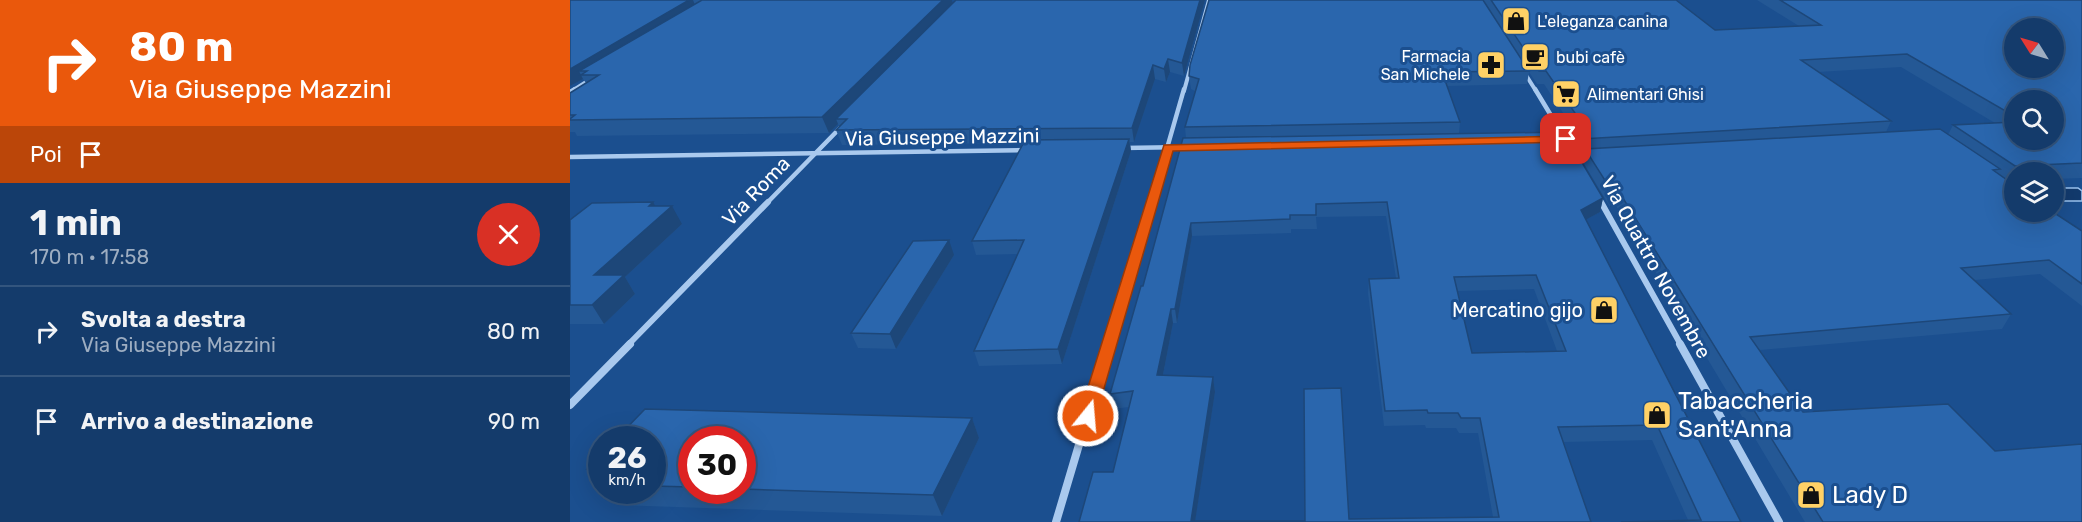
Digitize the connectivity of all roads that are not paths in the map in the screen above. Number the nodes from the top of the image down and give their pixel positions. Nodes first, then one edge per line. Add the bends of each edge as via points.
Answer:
1 (1209, 0) edge
2 (1521, 67) edge
3 (600, 73) edge
4 (570, 92) edge
5 (848, 120) edge
6 (1555, 140) edge
7 (1168, 147) junction
8 (1192, 147) edge
9 (1119, 148) edge
10 (1036, 150) edge
11 (814, 154) junction
12 (570, 157) edge
13 (1594, 190) edge
14 (570, 405) edge
15 (1056, 522) edge
16 (1779, 522) edge

1 - 7 street
2 - 6 street via 1566,139
3 - 4 street
5 - 11 street, Via Roma
7 - 8 street
7 - 9 street
7 - 15 street
10 - 11 street, Via Giuseppe Mazzini
11 - 12 street, Via Giuseppe Mazzini
11 - 14 street, Via Roma
13 - 16 street, Via Quattro Novembre

